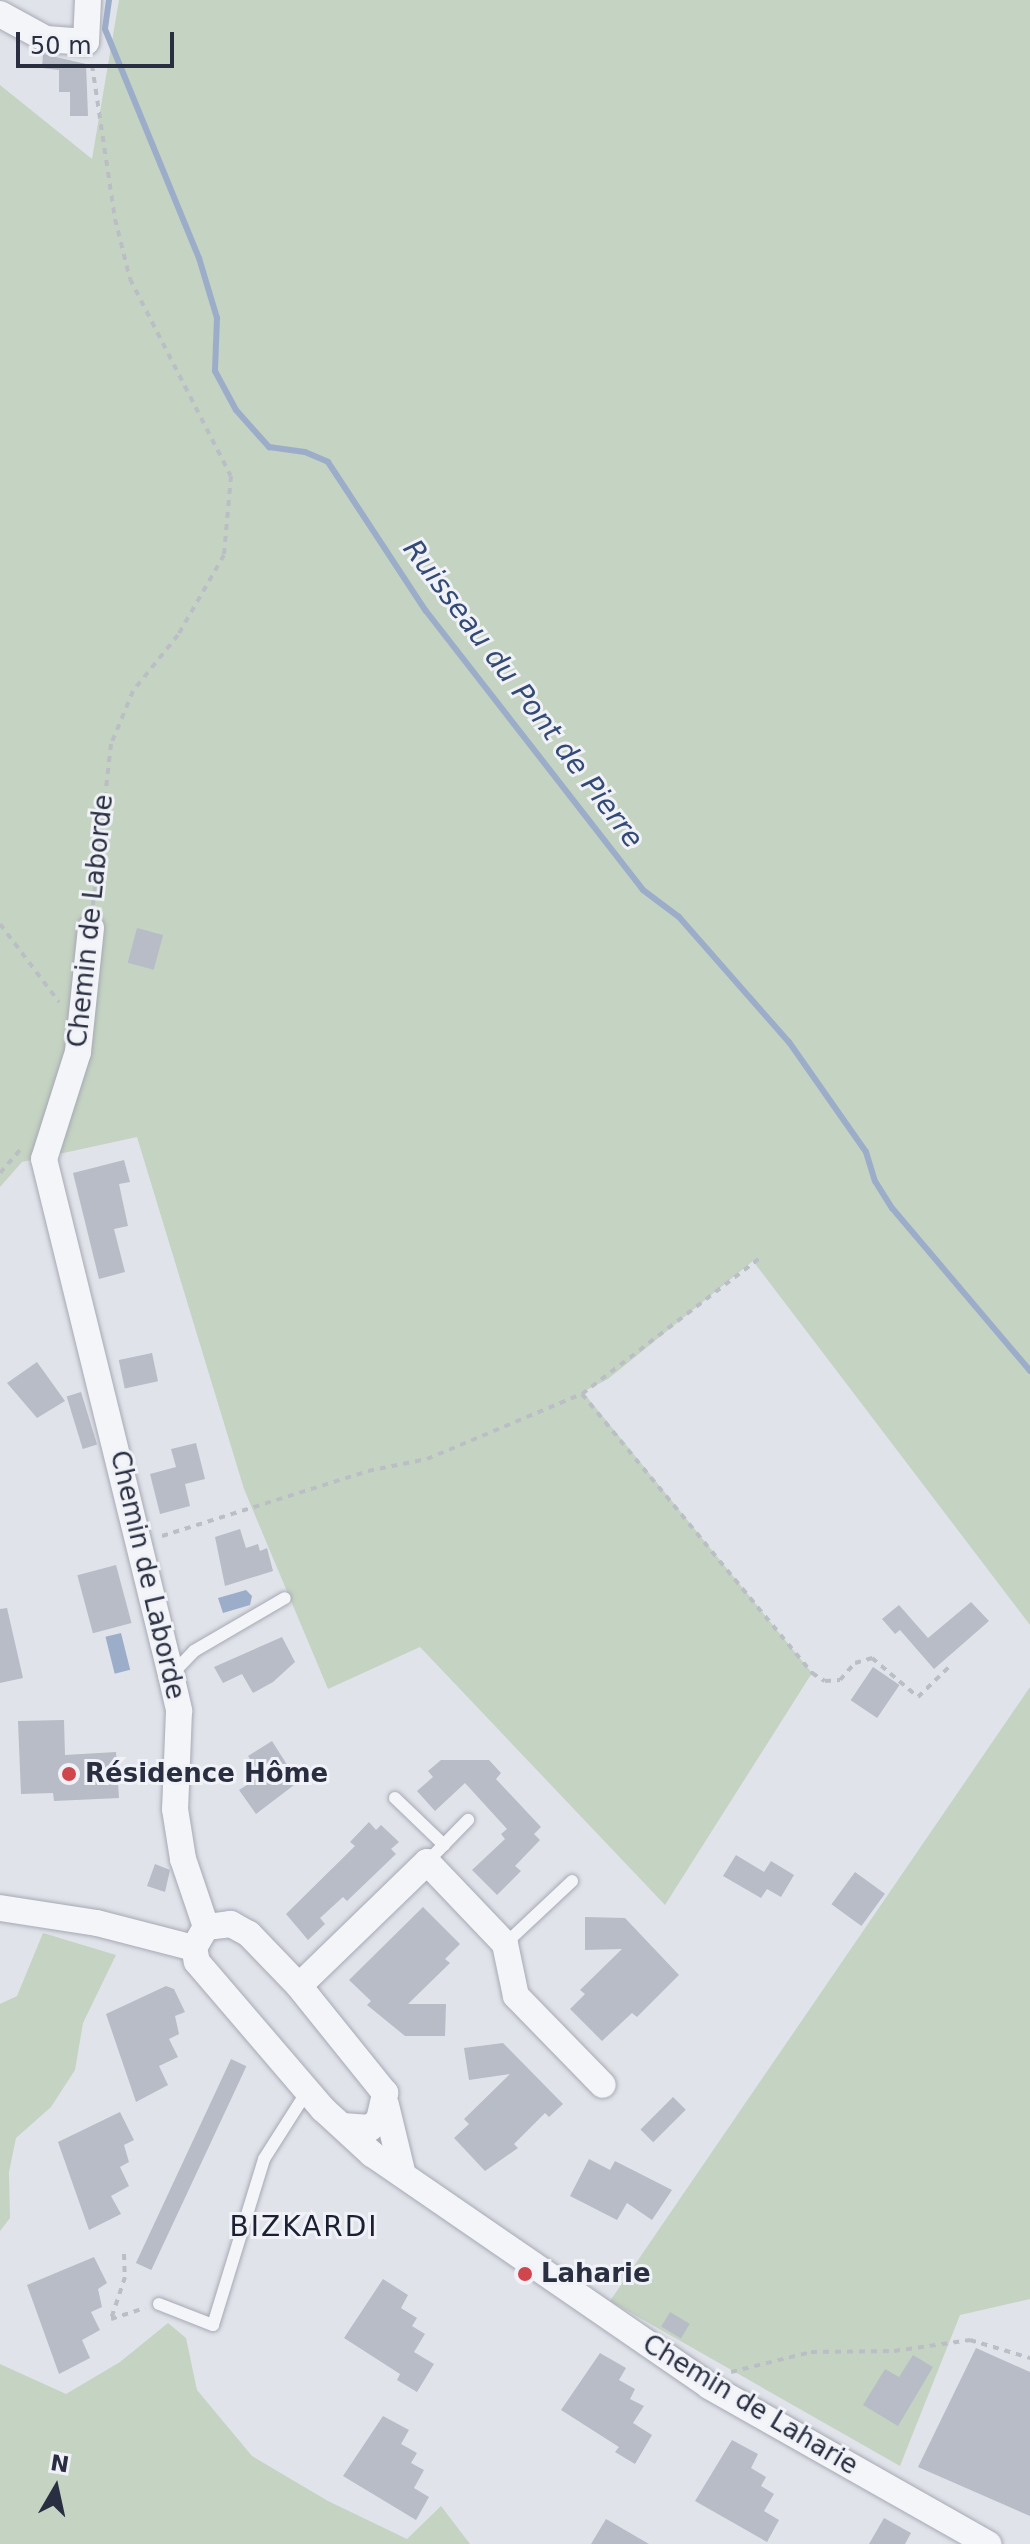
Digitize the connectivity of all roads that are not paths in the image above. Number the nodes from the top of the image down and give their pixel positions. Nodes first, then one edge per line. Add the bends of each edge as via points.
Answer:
1 (88, 0) edge
2 (0, 14) edge
3 (91, 928) road end
4 (285, 1598) dead end
5 (171, 1675) junction
6 (395, 1798) dead end
7 (468, 1820) dead end
8 (436, 1853) junction
9 (572, 1881) dead end
10 (0, 1908) edge
11 (200, 1938) junction
12 (505, 1944) junction
13 (299, 1986) junction
14 (603, 2085) dead end
15 (308, 2090) junction
16 (386, 2105) junction
17 (343, 2126) junction
18 (402, 2171) junction
19 (159, 2304) road end
20 (988, 2544) edge

1 - 2 street via 86,42 46,39
3 - 5 street, Chemin de Laborde via 80,1030 44,1159
4 - 5 lane via 194,1651
5 - 11 street, Chemin de Laborde via 179,1711 175,1809
6 - 8 lane
7 - 8 lane
8 - 12 street
8 - 13 street
9 - 12 lane
10 - 11 street
11 - 13 street via 231,1924 249,1934
11 - 15 street, Chemin de Laborde via 205,1973
12 - 14 street via 516,1996
13 - 16 street via 385,2093
15 - 17 street, Chemin de Laharie
15 - 19 lane via 264,2159 213,2325
16 - 17 street via 370,2128
16 - 18 street
17 - 18 street, Chemin de Laharie via 372,2154
18 - 20 street, Chemin de Laharie via 709,2386

